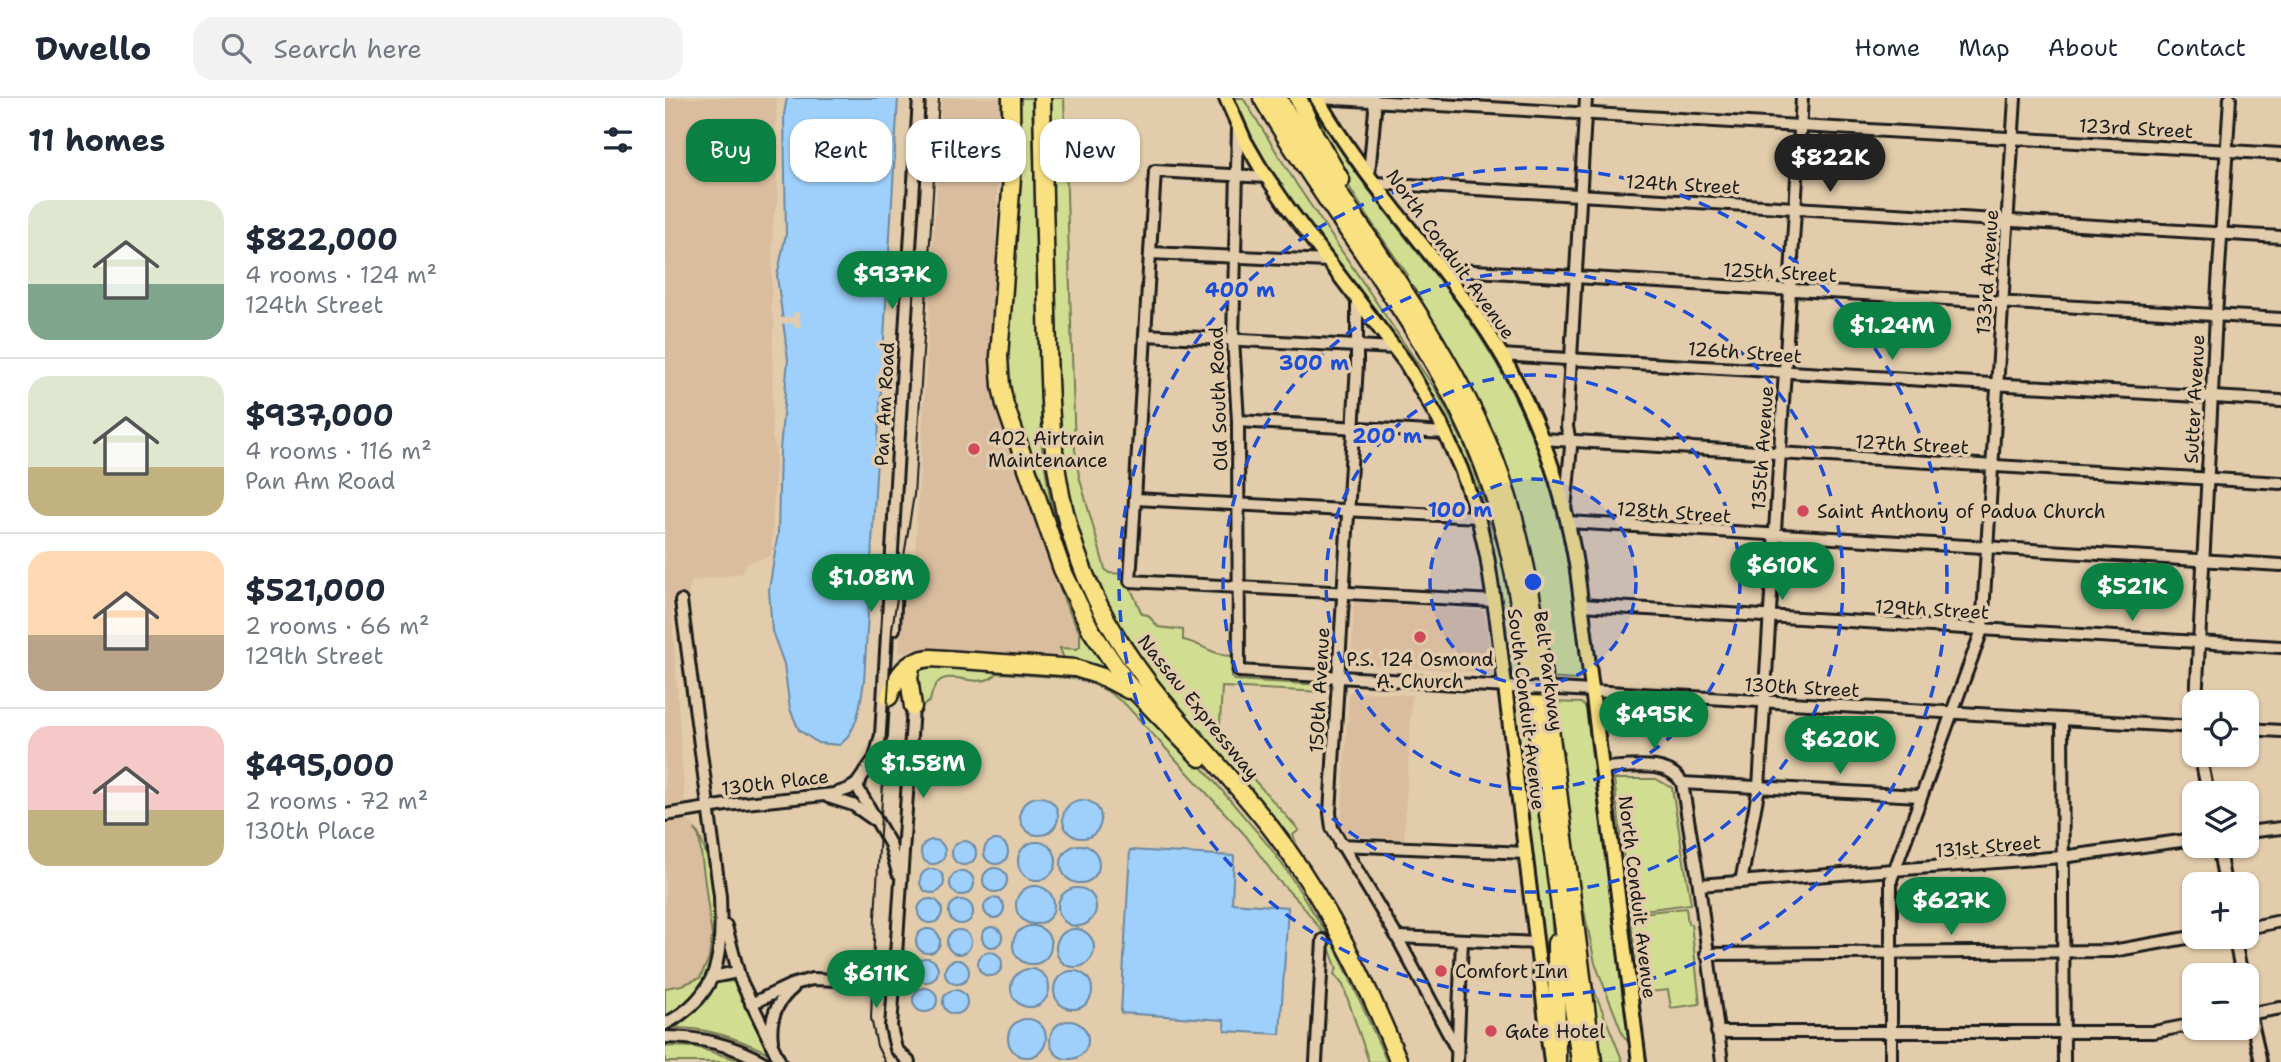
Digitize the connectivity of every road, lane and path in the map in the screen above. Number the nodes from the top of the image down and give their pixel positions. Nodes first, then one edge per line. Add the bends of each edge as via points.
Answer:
1 (919, 98) edge
2 (1011, 98) edge
3 (1042, 98) edge
4 (1226, 98) edge
5 (1298, 98) edge
6 (1318, 98) edge
7 (1586, 98) edge
8 (1802, 98) edge
9 (2015, 98) edge
10 (2230, 98) edge
11 (1373, 99) edge
12 (1267, 100) edge
13 (1585, 114) junction
14 (1238, 125) junction
15 (1800, 126) junction
16 (2013, 138) junction
17 (2228, 151) junction
18 (2281, 154) edge
19 (1236, 175) junction
20 (1267, 177) junction
21 (1373, 178) junction
22 (1581, 196) junction
23 (1794, 208) junction
24 (2007, 221) junction
25 (2222, 233) junction
26 (2281, 237) edge
27 (1150, 253) junction
28 (1235, 258) junction
29 (1328, 261) junction
30 (1445, 273) junction
31 (1576, 278) junction
32 (1789, 290) junction
33 (1357, 300) junction
34 (2002, 303) junction
35 (2216, 315) junction
36 (2281, 319) edge
37 (1425, 324) junction
38 (1145, 335) junction
39 (1233, 339) junction
40 (1356, 346) junction
41 (1394, 348) junction
42 (1501, 355) junction
43 (1571, 358) junction
44 (1785, 372) junction
45 (1997, 384) junction
46 (2212, 397) junction
47 (2281, 401) edge
48 (1238, 421) junction
49 (1353, 427) junction
50 (1446, 433) junction
51 (1542, 439) junction
52 (1570, 440) junction
53 (1779, 454) junction
54 (1992, 466) junction
55 (2207, 478) junction
56 (2281, 483) edge
57 (1135, 499) junction
58 (896, 503) junction
59 (1238, 504) junction
60 (1348, 509) junction
61 (1478, 517) junction
62 (1566, 517) junction
63 (1775, 536) junction
64 (1987, 548) junction
65 (2203, 560) junction
66 (2281, 565) edge
67 (1237, 586) junction
68 (1342, 592) junction
69 (681, 601) dead end
70 (1494, 601) junction
71 (1581, 605) junction
72 (1770, 617) junction
73 (1982, 630) junction
74 (2198, 642) junction
75 (2281, 647) edge
76 (912, 663) junction
77 (1239, 671) joint
78 (1338, 677) junction
79 (1505, 686) junction
80 (2196, 690) edge
81 (1592, 691) junction
82 (889, 697) junction
83 (1139, 697) junction
84 (1765, 702) junction
85 (913, 707) joint
86 (1951, 713) junction
87 (2062, 719) junction
88 (2182, 726) edge
89 (2259, 729) edge
90 (2281, 730) edge
91 (1602, 768) junction
92 (1557, 783) junction
93 (1682, 783) junction
94 (856, 785) junction
95 (1759, 787) junction
96 (822, 795) junction
97 (1919, 796) junction
98 (707, 808) junction
99 (665, 815) edge
100 (879, 825) junction
101 (2281, 828) edge
102 (2259, 831) edge
103 (2182, 841) edge
104 (1340, 845) junction
105 (1526, 853) junction
106 (2062, 857) junction
107 (1893, 872) junction
108 (1556, 878) junction
109 (1741, 882) junction
110 (1310, 884) junction
111 (1699, 886) junction
112 (899, 890) junction
113 (720, 895) junction
114 (2281, 921) edge
115 (2259, 926) edge
116 (1397, 937) junction
117 (2182, 939) edge
118 (1323, 940) dead end
119 (1462, 940) junction
120 (1537, 943) junction
121 (2063, 952) junction
122 (1890, 953) junction
123 (1706, 954) junction
124 (737, 972) junction
125 (713, 977) junction
126 (800, 982) junction
127 (894, 982) junction
128 (751, 1004) junction
129 (2281, 1008) edge
130 (2259, 1012) edge
131 (665, 1024) edge
132 (2182, 1027) edge
133 (2063, 1031) junction
134 (1717, 1032) junction
135 (1890, 1032) junction
136 (665, 1037) edge
137 (2255, 1040) edge
138 (773, 1048) junction
139 (1457, 1056) edge
140 (905, 1059) edge
141 (763, 1062) edge
142 (780, 1062) edge
143 (1316, 1062) edge
144 (1399, 1062) edge
145 (1551, 1062) edge
146 (1557, 1062) edge
147 (1580, 1062) edge
148 (1593, 1062) edge
149 (1603, 1062) edge
150 (1639, 1062) edge
151 (1722, 1062) edge
152 (1891, 1062) edge
153 (2064, 1062) edge
154 (2261, 1062) edge

1 - 58 street, Pan Am Road
2 - 83 highway via 1011,201 999,358 1002,395 1067,581 1098,642
3 - 110 highway, Nassau Expressway via 1051,440 1058,490 1075,551 1100,608 1140,673 1272,829
4 - 14 main road, South Conduit Avenue
5 - 37 highway
6 - 11 street, 123rd Street
6 - 21 main road, North Conduit Avenue
7 - 13 street
8 - 15 street, 135th Avenue
9 - 16 street, 133rd Avenue
10 - 17 street, Sutter Avenue
11 - 13 street, 123rd Street
11 - 21 street
12 - 37 highway, Belt Parkway via 1321,167
12 - 108 highway, Belt Parkway via 1306,170 1418,338 1482,462 1505,534 1517,596
13 - 15 street, 123rd Street
13 - 22 street
14 - 19 street, Old South Road
14 - 20 main road, South Conduit Avenue
15 - 16 street, 123rd Street
15 - 23 street, 135th Avenue
16 - 17 street, 123rd Street
16 - 24 street, 133rd Avenue
17 - 18 street, 123rd Street
17 - 25 street, Sutter Avenue
19 - 20 street
19 - 27 street via 1154,171
19 - 28 street, Old South Road
20 - 29 main road, South Conduit Avenue
21 - 22 street, 124th Street
21 - 30 main road, North Conduit Avenue
22 - 23 street, 124th Street
22 - 31 street
23 - 24 street, 124th Street
23 - 32 street, 135th Avenue
24 - 25 street, 124th Street
24 - 34 street, 133rd Avenue
25 - 26 street, 124th Street
25 - 35 street, Sutter Avenue
27 - 28 street
27 - 38 street
28 - 29 street
28 - 39 street, Old South Road
29 - 33 main road, South Conduit Avenue
30 - 31 street, 125th Street
30 - 42 main road, North Conduit Avenue
31 - 32 street, 125th Street
31 - 43 street
32 - 34 street, 125th Street
32 - 44 street, 135th Avenue
33 - 40 street, 150th Avenue
33 - 41 main road, South Conduit Avenue
34 - 35 street, 125th Street
34 - 45 street, 133rd Avenue
35 - 36 street, 125th Street
35 - 46 street, Sutter Avenue
37 - 92 highway, Belt Parkway via 1471,406 1507,493 1531,597
38 - 39 street
38 - 57 street
39 - 40 street
39 - 48 street, Old South Road
40 - 41 street
40 - 49 street, 150th Avenue
41 - 50 main road, South Conduit Avenue
42 - 43 street, 126th Street
42 - 51 main road, North Conduit Avenue
43 - 44 street, 126th Street
43 - 52 street
44 - 45 street, 126th Street
44 - 53 street, 135th Avenue
45 - 46 street, 126th Street
45 - 54 street, 133rd Avenue
46 - 47 street, 126th Street
46 - 55 street, Sutter Avenue
48 - 49 street
48 - 59 street, Old South Road
49 - 50 street
49 - 60 street, 150th Avenue
50 - 61 main road, South Conduit Avenue
51 - 52 street, 127th Street
51 - 62 main road, North Conduit Avenue
52 - 53 street, 127th Street
52 - 62 street
53 - 54 street, 127th Street
53 - 63 street, 135th Avenue
54 - 55 street, 127th Street
54 - 64 street, 133rd Avenue
55 - 56 street, 127th Street
55 - 65 street, Sutter Avenue
57 - 59 street
57 - 67 street via 1131,581
58 - 82 street, Pan Am Road
58 - 94 street, Pan Am Road via 880,743
59 - 60 street
59 - 67 street, Old South Road
60 - 61 street
60 - 68 street, 150th Avenue
61 - 70 main road, South Conduit Avenue
62 - 63 street, 128th Street
62 - 71 main road, North Conduit Avenue
63 - 64 street, 128th Street
63 - 72 street, 135th Avenue
64 - 65 street, 128th Street
64 - 73 street, 133rd Avenue
65 - 66 street, 128th Street
65 - 74 street, Sutter Avenue
67 - 68 street
67 - 77 street, Old South Road
68 - 70 street
68 - 78 street, 150th Avenue
69 - 98 street
70 - 79 main road, South Conduit Avenue
71 - 72 street, 129th Street
71 - 81 main road, North Conduit Avenue
72 - 73 street, 129th Street
72 - 84 street, 135th Avenue
73 - 74 street, 129th Street
73 - 86 street, 133rd Avenue
74 - 75 street, 129th Street
74 - 80 street, Sutter Avenue
76 - 82 highway via 898,675
76 - 83 highway via 931,658 1068,667 1103,677
76 - 85 highway
77 - 78 street, 130th Street
78 - 79 street, 130th Street
78 - 104 street, 150th Avenue via 1330,813
79 - 81 street, 130th Street, bridge
79 - 105 main road, South Conduit Avenue
81 - 84 street, 130th Street
81 - 91 main road, North Conduit Avenue
82 - 94 street, Pan Am Road via 884,755 875,771
83 - 110 highway via 1225,785
84 - 86 street, 130th Street
84 - 95 street, 135th Avenue
85 - 112 street
86 - 87 street, 130th Street
86 - 97 street, 133rd Avenue
87 - 88 street, 130th Street
87 - 106 street
89 - 90 street
91 - 93 street via 1657,767 1672,772
91 - 150 main road, North Conduit Avenue
92 - 148 highway, Belt Parkway
92 - 149 highway via 1572,839
93 - 95 street
93 - 111 street
94 - 96 street, 130th Place
94 - 100 street, 130th Place
95 - 97 street
95 - 109 street, 135th Avenue
96 - 98 street, 130th Place
96 - 100 street via 853,805
97 - 107 street, 133rd Avenue
98 - 99 street, 130th Place
98 - 113 street
100 - 112 street, 130th Place via 895,855
101 - 102 street
103 - 106 street, 131st Street
104 - 105 street
104 - 116 street, 150th Avenue
105 - 120 main road, South Conduit Avenue
106 - 107 street, 131st Street
106 - 121 street
107 - 109 street, 131st Street
107 - 122 street, 133rd Avenue
108 - 146 highway
108 - 147 highway, Belt Parkway
109 - 111 street, 131st Street
110 - 144 highway, Nassau Expressway via 1347,946
111 - 123 street
112 - 127 street
113 - 124 street
113 - 125 street via 721,944
114 - 115 street
116 - 119 street
116 - 139 street, 150th Avenue
117 - 121 street via 2112,951
118 - 143 street
119 - 120 street
119 - 139 street
120 - 145 main road, South Conduit Avenue
121 - 122 street
121 - 133 street
122 - 123 street
122 - 135 street, 133rd Avenue
123 - 134 street
124 - 125 street
124 - 128 street
125 - 131 street via 691,1006
126 - 127 street via 824,978
126 - 128 street
126 - 138 street via 776,1007
127 - 140 street via 891,1033
128 - 138 street
129 - 130 street
132 - 133 street via 2154,1032
133 - 135 street
133 - 153 street
134 - 135 street
134 - 151 street
135 - 152 street, 133rd Avenue
136 - 141 street via 715,1043
137 - 154 street
138 - 142 street

